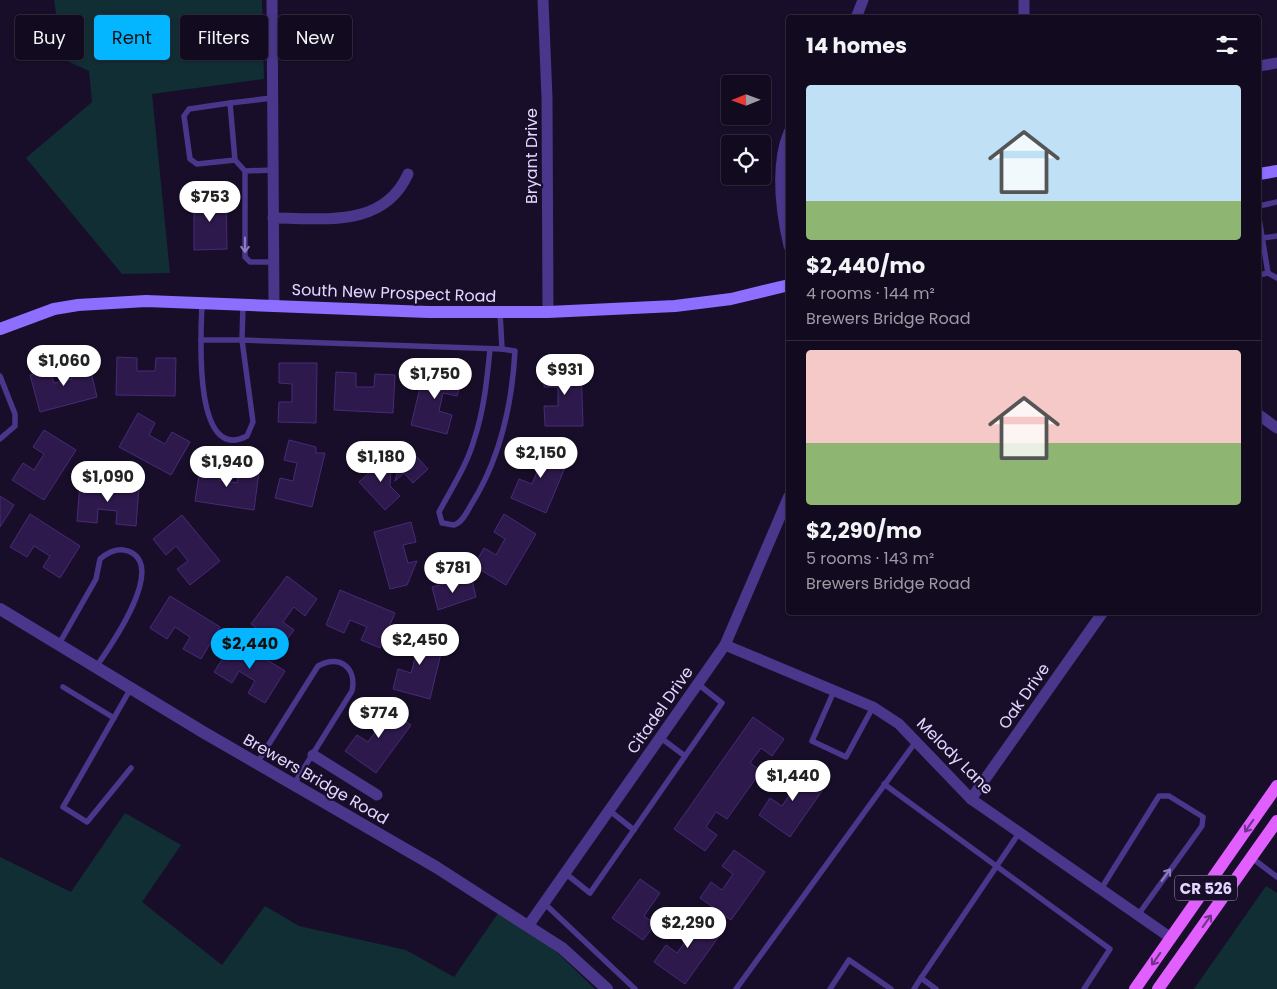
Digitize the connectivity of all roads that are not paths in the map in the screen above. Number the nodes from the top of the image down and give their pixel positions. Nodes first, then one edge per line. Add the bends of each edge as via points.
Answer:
1 (272, 0) edge
2 (543, 0) edge
3 (863, 0) edge
4 (1024, 0) edge
5 (857, 15) edge
6 (1024, 15) edge
7 (1277, 63) edge
8 (1261, 66) edge
9 (272, 98) junction
10 (230, 103) junction
11 (786, 146) edge
12 (235, 160) junction
13 (273, 170) junction
14 (245, 171) junction
15 (1277, 171) edge
16 (408, 174) dead end
17 (1261, 174) edge
18 (1277, 202) edge
19 (1261, 206) edge
20 (273, 218) junction
21 (786, 226) edge
22 (1261, 231) edge
23 (1277, 236) edge
24 (1262, 238) junction
25 (274, 262) junction
26 (1268, 273) junction
27 (1261, 275) edge
28 (1277, 278) edge
29 (786, 286) edge
30 (202, 303) junction
31 (243, 304) junction
32 (274, 306) junction
33 (500, 312) junction
34 (548, 312) junction
35 (0, 329) edge
36 (201, 340) junction
37 (242, 340) junction
38 (490, 348) junction
39 (502, 349) junction
40 (0, 376) edge
41 (1261, 416) edge
42 (1277, 428) edge
43 (0, 439) edge
44 (784, 522) edge
45 (0, 609) edge
46 (1101, 615) edge
47 (59, 644) junction
48 (725, 645) junction
49 (96, 667) junction
50 (698, 684) junction
51 (63, 687) dead end
52 (131, 688) junction
53 (834, 690) junction
54 (873, 707) junction
55 (114, 718) junction
56 (661, 738) junction
57 (917, 740) junction
58 (313, 755) junction
59 (685, 756) junction
60 (257, 763) junction
61 (132, 768) dead end
62 (884, 784) junction
63 (294, 785) junction
64 (1277, 786) edge
65 (377, 795) dead end
66 (971, 799) junction
67 (610, 811) junction
68 (1277, 821) edge
69 (634, 830) junction
70 (1019, 833) junction
71 (1252, 858) junction
72 (995, 866) junction
73 (565, 874) junction
74 (1277, 877) edge
75 (1101, 889) junction
76 (544, 903) junction
77 (1138, 915) junction
78 (528, 926) junction
79 (1170, 938) junction
80 (921, 978) junction
81 (607, 989) edge
82 (635, 989) edge
83 (736, 989) edge
84 (830, 989) edge
85 (891, 989) edge
86 (914, 989) edge
87 (936, 989) edge
88 (1084, 989) edge
89 (1135, 989) edge
90 (1158, 989) edge

1 - 9 street
2 - 34 street, Bryant Drive
3 - 5 street
4 - 6 street
7 - 8 street
9 - 10 lane
9 - 13 street
10 - 12 lane
10 - 12 lane via 189,108 184,116 190,159 197,164
11 - 21 street via 781,194
12 - 14 lane
13 - 14 lane
13 - 20 street
14 -> 25 lane via 246,257 250,262
15 - 17 main road
16 - 20 street via 391,200 363,214 338,218
18 - 19 lane
20 - 25 street
22 - 24 lane
23 - 24 lane
24 - 26 lane
25 - 32 street
26 - 27 lane
26 - 28 lane
29 - 34 main road, South New Prospect Road via 694,304
30 - 31 main road, South New Prospect Road
30 - 35 main road, South New Prospect Road via 146,301 78,305 36,314
30 - 36 lane
31 - 32 main road, South New Prospect Road
31 - 37 lane
32 - 33 main road, South New Prospect Road
33 - 34 main road, South New Prospect Road
33 - 39 lane
36 - 37 lane
36 - 37 lane via 203,383 210,424 223,439 232,441 247,436 253,422
37 - 38 lane
38 - 39 lane
38 - 39 lane via 484,403 474,441 464,467 439,512 442,523 453,525 461,521 479,493 501,439 515,351
40 - 43 lane via 15,414 15,426
41 - 42 street
44 - 48 street, Citadel Drive
45 - 47 street, Brewers Bridge Road
46 - 66 street, Oak Drive
47 - 49 street, Brewers Bridge Road
47 - 49 lane via 96,579 100,559 117,549 130,552 141,561 140,585 121,630
48 - 50 street, Citadel Drive
48 - 53 street, Melody Lane
49 - 52 street, Brewers Bridge Road
50 - 56 street, Citadel Drive
50 - 59 lane via 722,703
51 - 55 lane
52 - 55 lane
52 - 60 street, Brewers Bridge Road
53 - 54 street, Melody Lane
53 - 54 lane via 812,742 846,757
54 - 57 street, Melody Lane
55 - 61 lane via 63,807 87,822
56 - 59 lane
56 - 67 street, Citadel Drive
57 - 62 lane
57 - 66 street, Melody Lane
58 - 60 lane via 352,691 352,673 344,663 334,660 318,666
58 - 63 lane
58 - 65 street
59 - 69 lane
60 - 63 street, Brewers Bridge Road
62 - 72 lane
62 - 83 lane
63 - 78 street, Brewers Bridge Road via 436,867
64 -> 79 main road, CR 526
66 - 70 street, Melody Lane
67 - 69 lane
67 - 73 street, Citadel Drive
68 - 71 main road, CR 526
69 - 73 lane via 590,893
70 - 72 lane
70 - 75 street, Melody Lane
71 - 74 lane
90 -> 71 main road, CR 526
72 - 80 lane
72 - 88 lane via 1110,949
73 - 76 street, Citadel Drive
75 - 77 street, Melody Lane
77 -> 75 lane via 1202,826 1203,817 1169,796 1159,796
76 - 78 street, Citadel Drive
76 - 82 lane
77 - 79 street, Melody Lane
78 - 81 street, Brewers Bridge Road via 562,948
79 -> 89 main road, CR 526
80 - 86 lane
80 - 87 lane
84 - 85 lane via 848,960

